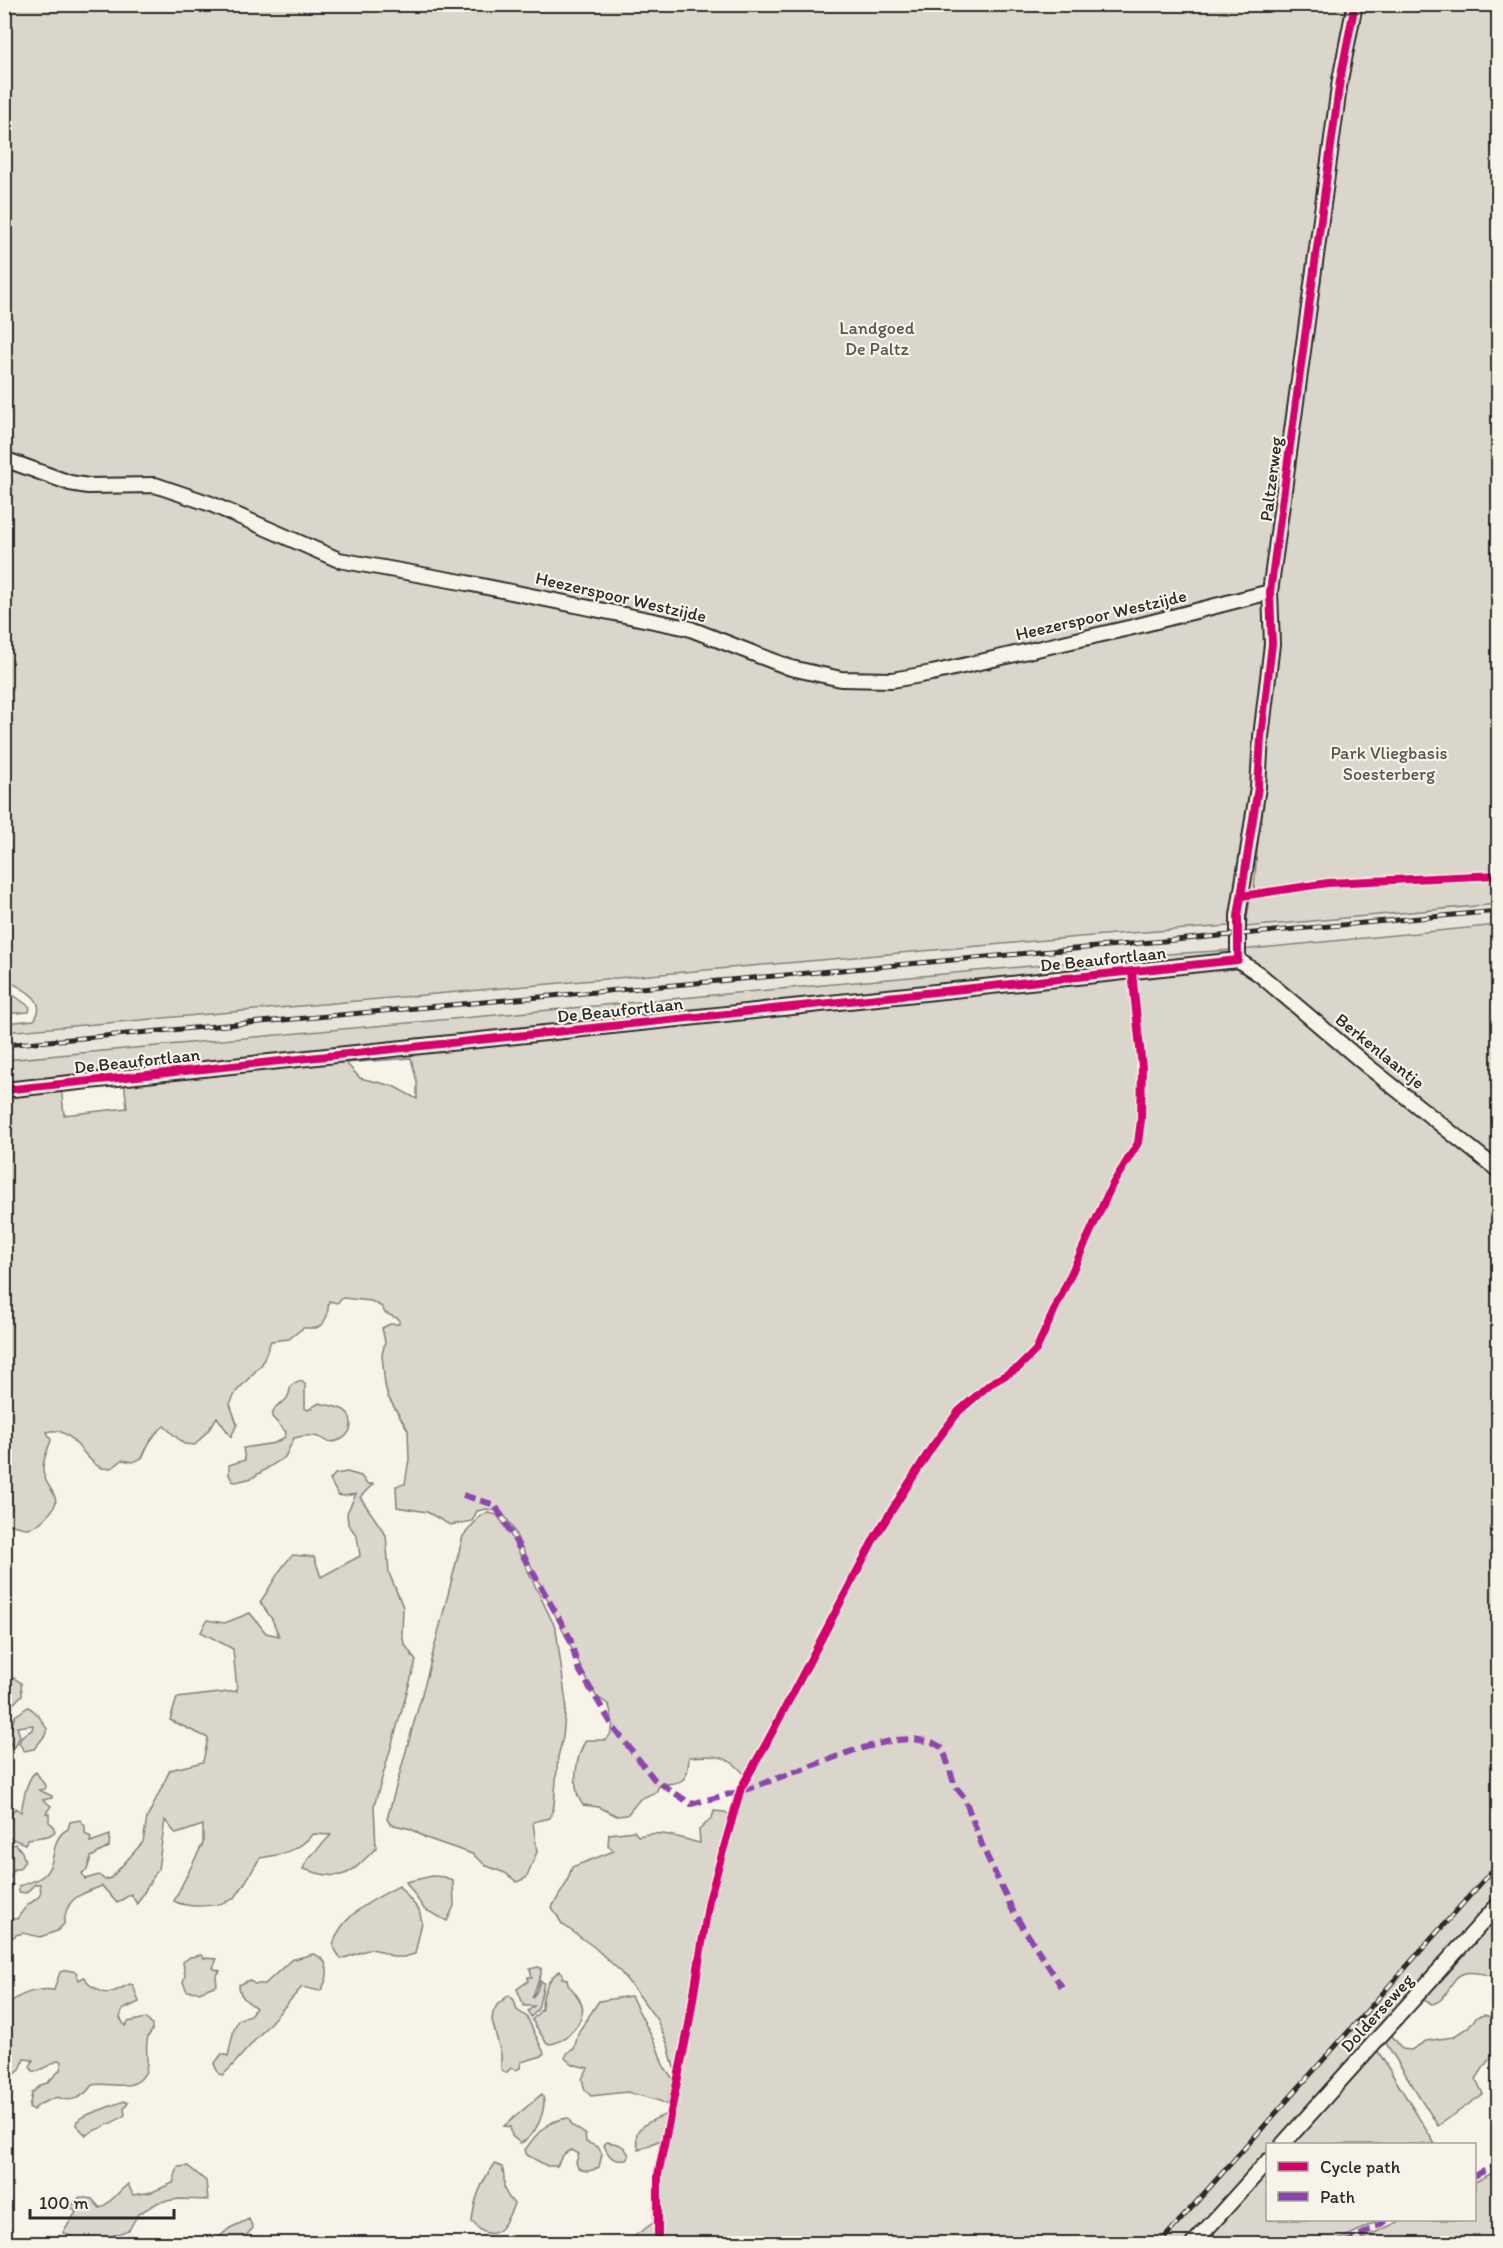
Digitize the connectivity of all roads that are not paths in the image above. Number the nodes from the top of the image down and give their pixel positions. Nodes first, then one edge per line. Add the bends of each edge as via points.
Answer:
1 (1355, 4) edge
2 (4, 459) edge
3 (1270, 592) junction
4 (1239, 960) junction
5 (4, 1090) edge
6 (1498, 1170) edge
7 (1498, 1905) edge
8 (1285, 2143) edge
9 (1266, 2163) edge
10 (1193, 2244) edge

1 - 3 street, Paltzerweg via 1340,80
2 - 3 street, Heezerspoor Westzijde via 70,483 162,487 339,560 688,628 791,668 842,679 892,680 932,673
3 - 4 street, Paltzerweg via 1272,644 1258,788 1238,916
4 - 5 street, De Beaufortlaan
4 - 6 street, Berkenlaantje
7 - 8 street, Dolderseweg
9 - 10 street

